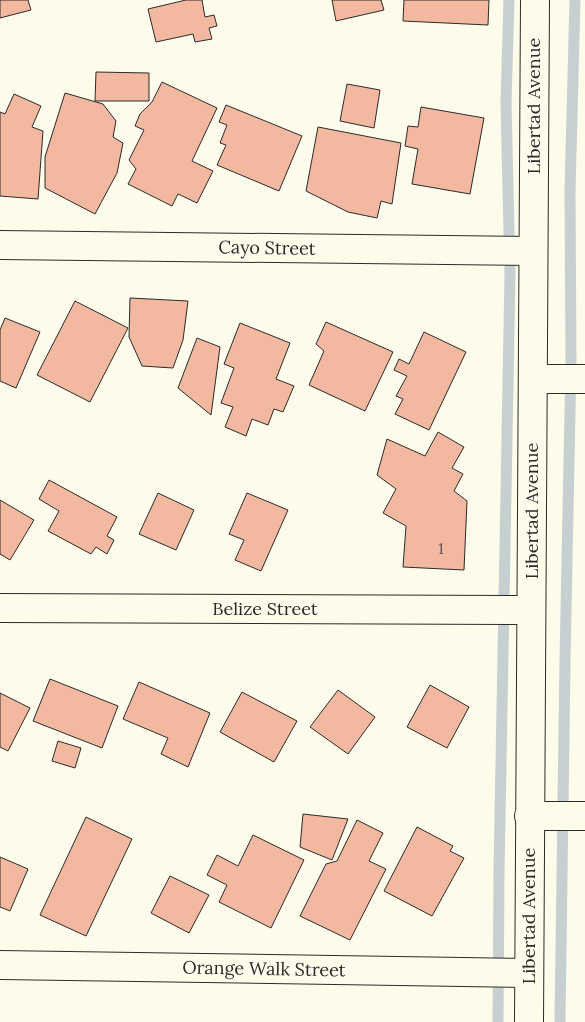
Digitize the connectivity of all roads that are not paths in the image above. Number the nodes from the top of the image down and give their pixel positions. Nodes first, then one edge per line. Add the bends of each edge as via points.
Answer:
1 (535, 0) edge
2 (0, 244) edge
3 (534, 251) junction
4 (533, 378) junction
5 (585, 379) edge
6 (0, 608) edge
7 (531, 610) junction
8 (530, 816) junction
9 (585, 816) edge
10 (0, 965) edge
11 (529, 973) junction
12 (528, 1022) edge

1 - 3 street, Libertad Avenue
2 - 3 street, Cayo Street
3 - 4 street, Libertad Avenue
4 - 5 street
4 - 7 street, Libertad Avenue
6 - 7 street, Belize Street
7 - 8 street, Libertad Avenue
8 - 9 street
8 - 11 street, Libertad Avenue
10 - 11 street, Orange Walk Street
11 - 12 street, Libertad Avenue

